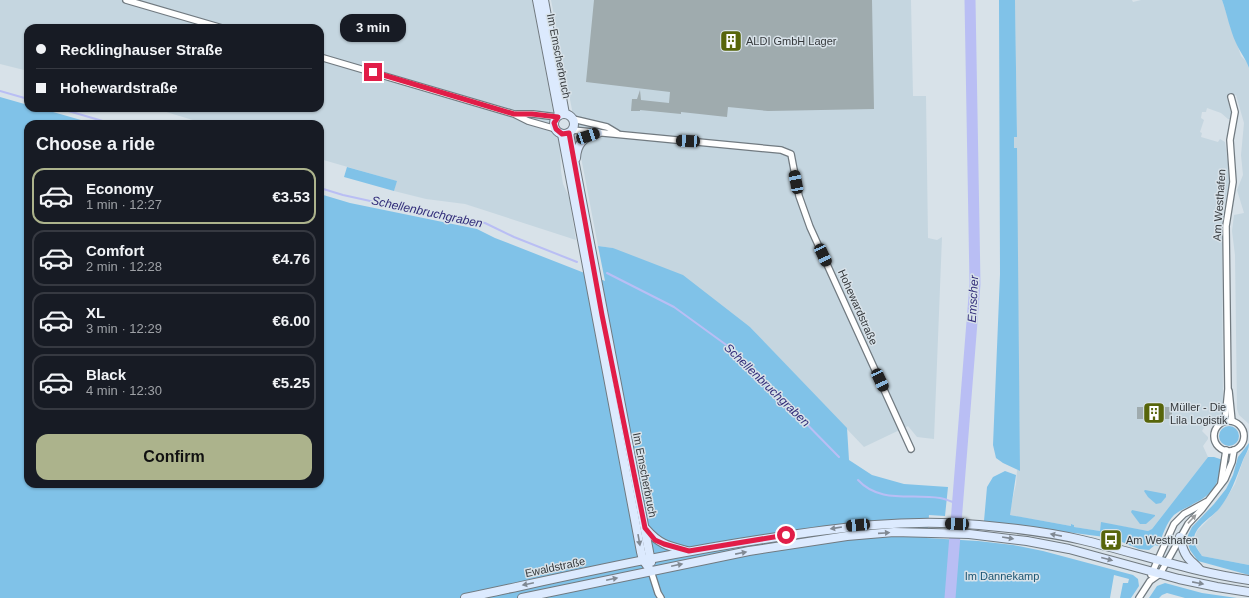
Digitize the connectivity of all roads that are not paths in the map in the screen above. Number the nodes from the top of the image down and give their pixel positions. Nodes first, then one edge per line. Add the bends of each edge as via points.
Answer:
1 (126, 0) edge
2 (537, 0) edge
3 (544, 0) edge
4 (208, 24) edge
5 (324, 58) edge
6 (1231, 97) dead end
7 (514, 114) junction
8 (561, 115) junction
9 (573, 120) junction
10 (565, 131) junction
11 (598, 133) junction
12 (617, 133) junction
13 (575, 167) junction
14 (1228, 389) junction
15 (1232, 421) junction
16 (1225, 422) junction
17 (1246, 433) edge
18 (911, 449) dead end
19 (1226, 450) junction
20 (1234, 450) junction
21 (1221, 483) junction
22 (1206, 502) junction
23 (645, 528) junction
24 (1180, 537) junction
25 (689, 551) junction
26 (647, 559) junction
27 (1157, 560) junction
28 (1166, 563) junction
29 (651, 571) junction
30 (1201, 571) junction
31 (1156, 573) junction
32 (1249, 580) edge
33 (1249, 592) edge
34 (465, 598) edge
35 (522, 598) edge
36 (661, 598) edge
37 (1139, 598) edge

1 - 4 street
2 - 8 main road, Im Emscherbruch
3 - 8 main road, Im Emscherbruch
5 - 7 street, Hohewardstraße
6 - 14 street, Am Westhafen via 1235,112 1230,140 1233,182 1226,226
7 - 8 street, Hohewardstraße
7 - 10 street, Hohewardstraße via 528,121
8 - 9 main road, Im Emscherbruch via 570,116
8 - 10 main road, Im Emscherbruch via 554,123
9 - 10 main road, Im Emscherbruch via 574,127
9 - 12 street, Hohewardstraße via 607,127
10 - 11 street, Hohewardstraße
10 - 13 main road, Im Emscherbruch
10 -> 26 main road, Im Emscherbruch
11 - 12 street, Hohewardstraße
11 - 13 main road via 581,141 577,149
12 - 18 street, Hohewardstraße via 773,149 791,154 799,196 810,226
13 - 23 main road, Im Emscherbruch
14 - 15 street, Am Westhafen
14 - 16 street, Am Westhafen
15 - 16 street
15 - 17 street
16 - 19 street via 1217,426 1214,434 1216,443
17 - 20 street via 1241,444
19 - 20 street
19 - 21 street
20 - 21 street via 1229,471
21 - 22 street
24 -> 22 street
22 - 27 street via 1184,514 1174,524
23 - 25 main road via 655,540
23 - 26 main road, Im Emscherbruch
24 - 28 street
24 - 30 main road via 1184,552
25 - 26 main road, Ewaldstraße
27 -> 25 main road, Ewaldstraße via 1049,534 944,523 888,523 842,527
26 - 29 main road, Im Emscherbruch
26 -> 34 main road, Ewaldstraße
27 - 28 main road, Ewaldstraße
27 - 31 street
28 - 30 main road, Ewaldstraße
28 - 31 street
29 -> 31 main road via 749,551 847,536 894,532 944,532 1008,538 1069,549
35 -> 29 main road
29 - 36 street
30 - 32 main road, Ewaldstraße
31 -> 33 main road
31 - 37 street

